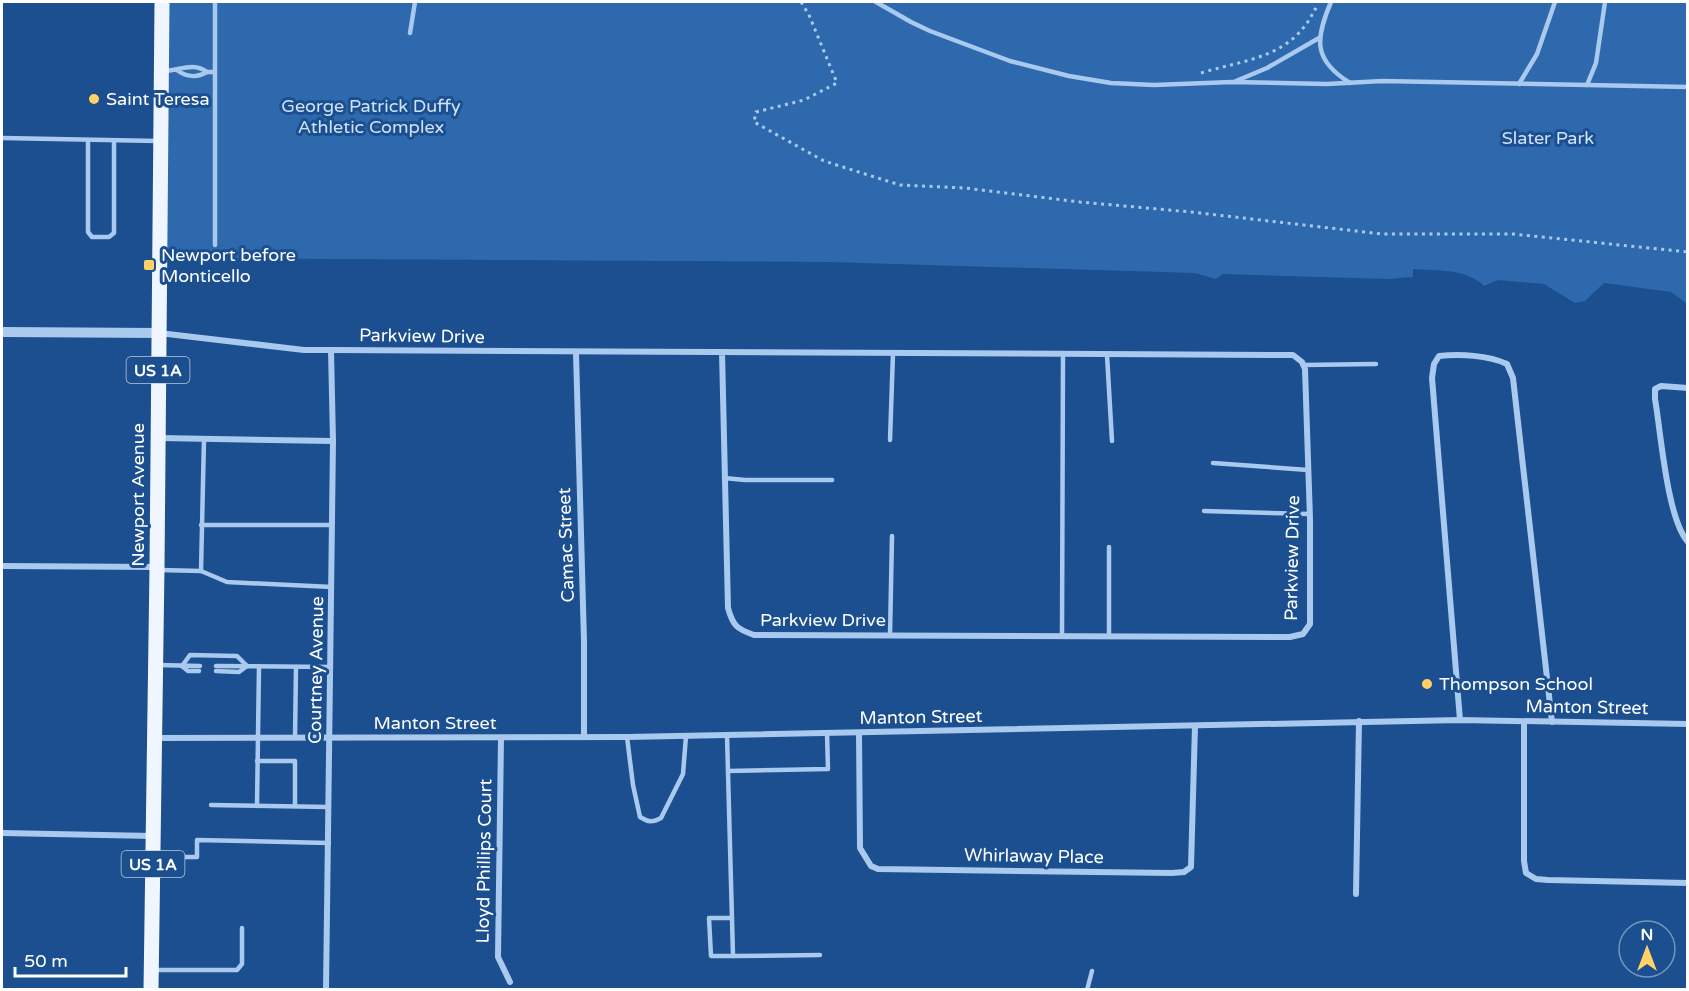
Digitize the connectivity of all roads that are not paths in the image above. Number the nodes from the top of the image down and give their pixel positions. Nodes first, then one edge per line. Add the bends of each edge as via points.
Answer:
1 (162, 2) edge
2 (215, 2) edge
3 (415, 2) edge
4 (876, 2) edge
5 (1331, 2) edge
6 (1555, 2) edge
7 (1605, 2) edge
8 (410, 33) dead end
9 (1319, 38) junction
10 (177, 70) junction
11 (161, 71) junction
12 (207, 72) junction
13 (215, 72) junction
14 (1232, 82) junction
15 (1351, 83) junction
16 (1519, 84) junction
17 (1587, 85) junction
18 (1688, 87) edge
19 (2, 138) edge
20 (88, 140) junction
21 (114, 141) junction
22 (160, 142) junction
23 (215, 245) dead end
24 (2, 332) edge
25 (159, 333) junction
26 (331, 350) junction
27 (722, 352) junction
28 (576, 353) junction
29 (893, 353) junction
30 (1063, 354) junction
31 (1107, 355) junction
32 (1376, 363) dead end
33 (1303, 365) junction
34 (1688, 388) edge
35 (158, 438) junction
36 (204, 439) junction
37 (890, 440) dead end
38 (333, 441) junction
39 (1112, 441) dead end
40 (1213, 463) dead end
41 (1308, 470) junction
42 (724, 478) junction
43 (832, 480) dead end
44 (1204, 511) dead end
45 (1309, 514) junction
46 (201, 525) junction
47 (332, 525) junction
48 (892, 536) dead end
49 (1688, 542) edge
50 (1108, 548) dead end
51 (2, 567) edge
52 (157, 569) junction
53 (201, 571) junction
54 (332, 588) junction
55 (890, 635) junction
56 (1062, 635) junction
57 (1109, 636) junction
58 (156, 665) junction
59 (182, 666) junction
60 (247, 666) junction
61 (259, 666) junction
62 (296, 667) junction
63 (331, 667) junction
64 (200, 668) dead end
65 (216, 668) dead end
66 (1460, 720) junction
67 (1359, 721) junction
68 (1524, 722) junction
69 (1552, 722) junction
70 (1688, 724) edge
71 (1195, 726) junction
72 (826, 733) junction
73 (859, 733) junction
74 (727, 735) junction
75 (627, 736) junction
76 (686, 736) junction
77 (584, 737) junction
78 (154, 738) junction
79 (257, 738) junction
80 (296, 738) junction
81 (331, 738) junction
82 (501, 738) junction
83 (257, 761) junction
84 (728, 771) junction
85 (211, 805) dead end
86 (257, 806) junction
87 (295, 806) junction
88 (330, 807) junction
89 (2, 833) edge
90 (153, 836) junction
91 (329, 843) junction
92 (153, 857) junction
93 (1688, 883) edge
94 (1356, 894) dead end
95 (732, 918) junction
96 (242, 928) dead end
97 (820, 955) dead end
98 (733, 956) junction
99 (152, 970) junction
100 (1092, 971) dead end
101 (510, 982) dead end
102 (151, 990) edge
103 (326, 990) edge
104 (1087, 990) edge

1 - 11 main road, Newport Avenue / US 1A
2 - 13 lane
3 - 8 lane
4 - 14 lane via 911,22 978,50 1069,76 1154,85
5 - 9 lane
6 - 16 lane via 1537,54
7 - 17 lane via 1596,63
9 - 14 lane via 1267,68
9 - 15 lane via 1325,64
10 - 11 lane
10 - 12 lane via 201,67
10 - 12 lane via 183,76
11 - 22 main road, Newport Avenue / US 1A
12 - 13 lane
13 - 23 lane
14 - 15 lane
15 - 16 lane
16 - 17 lane
17 - 18 lane
19 - 20 lane
20 - 21 lane
20 - 21 lane via 88,232 92,237 109,237 114,233
21 - 22 lane
22 - 25 main road, Newport Avenue / US 1A
24 - 25 street
25 - 26 street, Parkview Drive
25 - 35 main road, Newport Avenue / US 1A
26 - 28 street, Parkview Drive
26 - 38 street, Courtney Avenue
27 - 28 street, Parkview Drive
27 - 29 street, Parkview Drive
27 - 42 street, Parkview Drive
28 - 77 street, Camac Street
29 - 30 street, Parkview Drive
29 - 37 lane
30 - 31 street, Parkview Drive
30 - 56 lane
31 - 33 street, Parkview Drive via 1293,355
31 - 39 lane
32 - 33 lane
33 - 41 street, Parkview Drive
34 - 49 street via 1661,386 1655,389 1655,399 1672,507
35 - 36 street
35 - 52 main road, Newport Avenue / US 1A
36 - 38 street
36 - 46 lane
38 - 47 street, Courtney Avenue
40 - 41 lane
41 - 45 street, Parkview Drive
42 - 43 lane
42 - 55 street, Parkview Drive via 728,609 732,623 754,635
44 - 45 lane
45 - 57 street, Parkview Drive via 1310,624 1303,634
46 - 47 lane
46 - 53 lane
47 - 54 street, Courtney Avenue
48 - 55 lane
50 - 57 lane
51 - 52 street
52 - 53 lane
52 - 58 main road, Newport Avenue / US 1A
53 - 54 lane via 227,582
54 - 63 street, Courtney Avenue
55 - 56 street, Parkview Drive
56 - 57 street, Parkview Drive
58 - 59 lane
58 - 78 main road, Newport Avenue / US 1A
59 - 60 lane via 190,656 237,656
59 - 64 lane
60 - 61 lane
60 - 65 lane
61 - 62 lane
61 - 79 lane
62 - 63 lane
62 - 80 lane
63 - 81 street, Courtney Avenue
66 - 67 street, Manton Street
66 - 68 street, Manton Street
66 - 69 street via 1432,378 1439,356 1449,355 1499,360 1507,363 1513,378
67 - 71 street, Manton Street
67 - 94 street
68 - 69 street, Manton Street
68 - 93 street via 1526,873 1548,880
69 - 70 street, Manton Street
71 - 73 street, Manton Street
71 - 73 street, Whirlaway Place via 1191,867 1172,873 871,866 860,848
72 - 73 street, Manton Street
72 - 74 street, Manton Street
72 - 84 lane via 828,769
74 - 76 street, Manton Street
74 - 84 lane
75 - 76 street, Manton Street
75 - 76 lane via 640,817 647,822 661,818 683,774
75 - 77 street, Manton Street
77 - 82 street, Manton Street
78 - 79 street, Manton Street
78 - 90 main road, Newport Avenue / US 1A
79 - 80 street, Manton Street
79 - 83 lane
80 - 81 street, Manton Street
81 - 82 street, Manton Street
81 - 88 street, Courtney Avenue
82 - 101 street, Lloyd Phillips Court via 498,957
83 - 86 lane
83 - 87 lane via 296,761
84 - 95 lane
85 - 86 lane
86 - 87 lane
87 - 88 lane
88 - 91 street, Courtney Avenue
89 - 90 street
90 - 92 main road, Newport Avenue / US 1A
91 - 92 lane via 197,840 197,857
91 - 103 street, Courtney Avenue
92 - 99 main road, Newport Avenue / US 1A
95 - 98 lane
95 - 98 lane via 709,918 711,956
96 - 99 lane via 242,964 237,970
97 - 98 lane
99 - 102 main road, Newport Avenue / US 1A
100 - 104 lane

